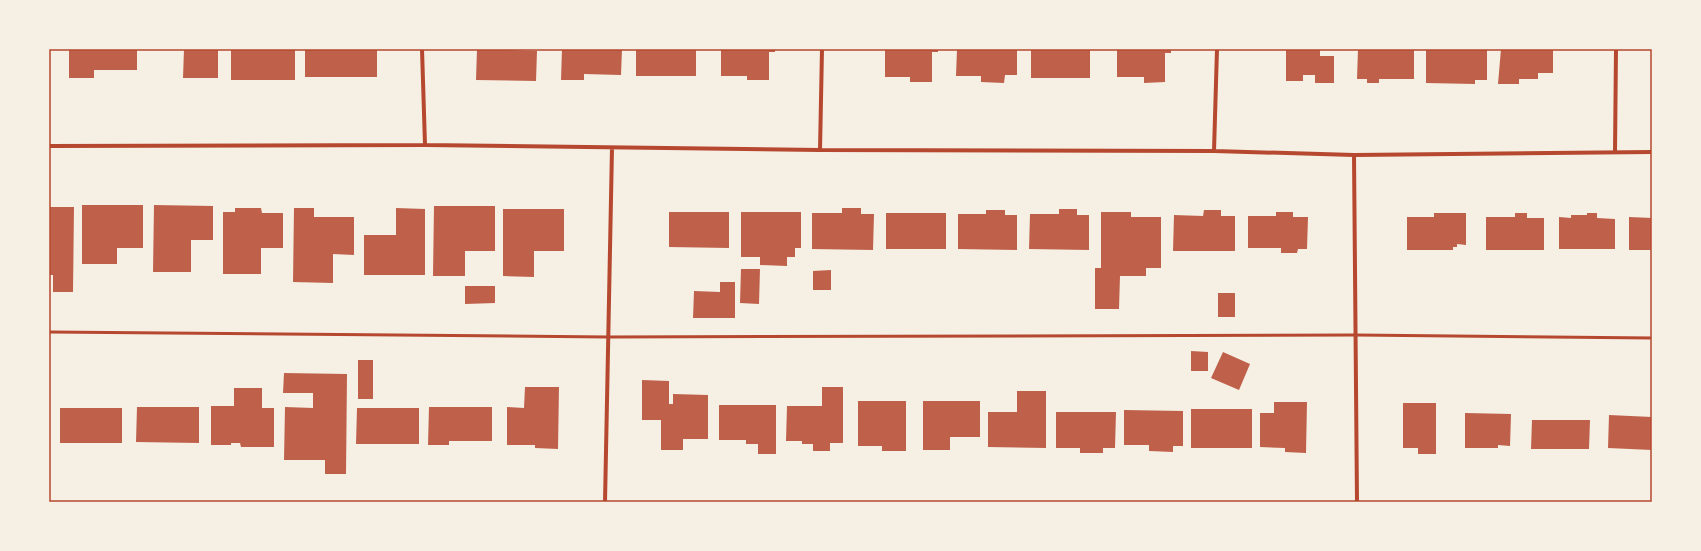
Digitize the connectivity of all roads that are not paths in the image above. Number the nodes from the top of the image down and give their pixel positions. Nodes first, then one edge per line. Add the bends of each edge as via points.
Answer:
1 (422, 49) edge
2 (822, 49) edge
3 (1217, 49) edge
4 (1616, 49) edge
5 (425, 145) junction
6 (49, 146) edge
7 (612, 148) junction
8 (820, 150) junction
9 (1214, 151) junction
10 (1615, 152) junction
11 (1652, 152) edge
12 (1354, 155) junction
13 (49, 332) edge
14 (1356, 335) junction
15 (608, 337) junction
16 (1652, 338) edge
17 (605, 502) edge
18 (1357, 502) edge

1 - 5 street
2 - 8 street
3 - 9 street
4 - 10 street
5 - 6 street
5 - 7 street
7 - 8 street
7 - 15 street
8 - 9 street
9 - 12 street
10 - 11 street
10 - 12 street
12 - 14 street
13 - 15 lane
14 - 15 lane
14 - 16 lane
14 - 18 street
15 - 17 street

